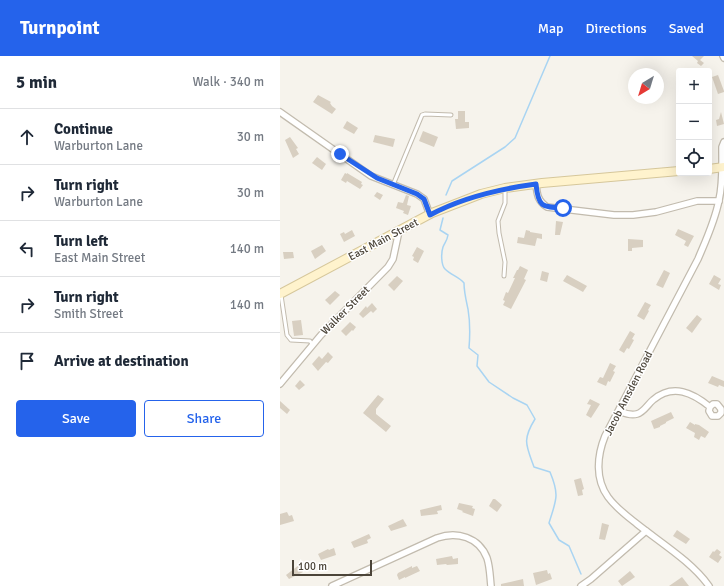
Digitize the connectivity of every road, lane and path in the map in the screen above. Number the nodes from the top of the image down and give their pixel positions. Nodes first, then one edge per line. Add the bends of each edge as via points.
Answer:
1 (280, 112) edge
2 (452, 115) dead end
3 (724, 142) edge
4 (723, 167) edge
5 (712, 169) edge
6 (676, 171) edge
7 (536, 184) junction
8 (393, 185) junction
9 (505, 188) junction
10 (722, 201) edge
11 (430, 215) junction
12 (399, 230) junction
13 (504, 276) dead end
14 (280, 293) edge
15 (312, 344) junction
16 (280, 384) edge
17 (710, 407) dead end
18 (619, 411) junction
19 (646, 531) junction
20 (332, 586) edge
21 (491, 586) edge
22 (581, 586) edge
23 (709, 586) edge

1 - 8 street via 371,176
2 - 8 lane via 422,115
3 - 4 street, Jacob Amsden Road
4 - 5 main road
4 - 10 street, Jacob Amsden Road
6 - 7 main road, East Main Street
7 - 9 main road, East Main Street
7 - 10 street via 538,200 547,207 614,214 646,214 689,202
8 - 11 street via 424,199
9 - 11 main road, East Main Street via 481,194
9 - 13 lane via 505,202 498,221 505,262
10 - 18 street, Jacob Amsden Road via 698,259
11 - 12 main road, East Main Street
12 - 14 main road, East Main Street
12 - 15 street, Walker Street via 393,259 388,267
14 - 15 lane via 287,335 291,340 310,341
15 - 16 street, Walker Street
17 - 18 street via 694,395 673,391 653,400 635,415
18 - 19 street, Jacob Amsden Road via 602,443 598,471 608,497 619,510
19 - 22 street
19 - 23 street, Jacob Amsden Road via 695,570
20 - 21 street via 437,538 455,534 467,537 482,548 489,565

